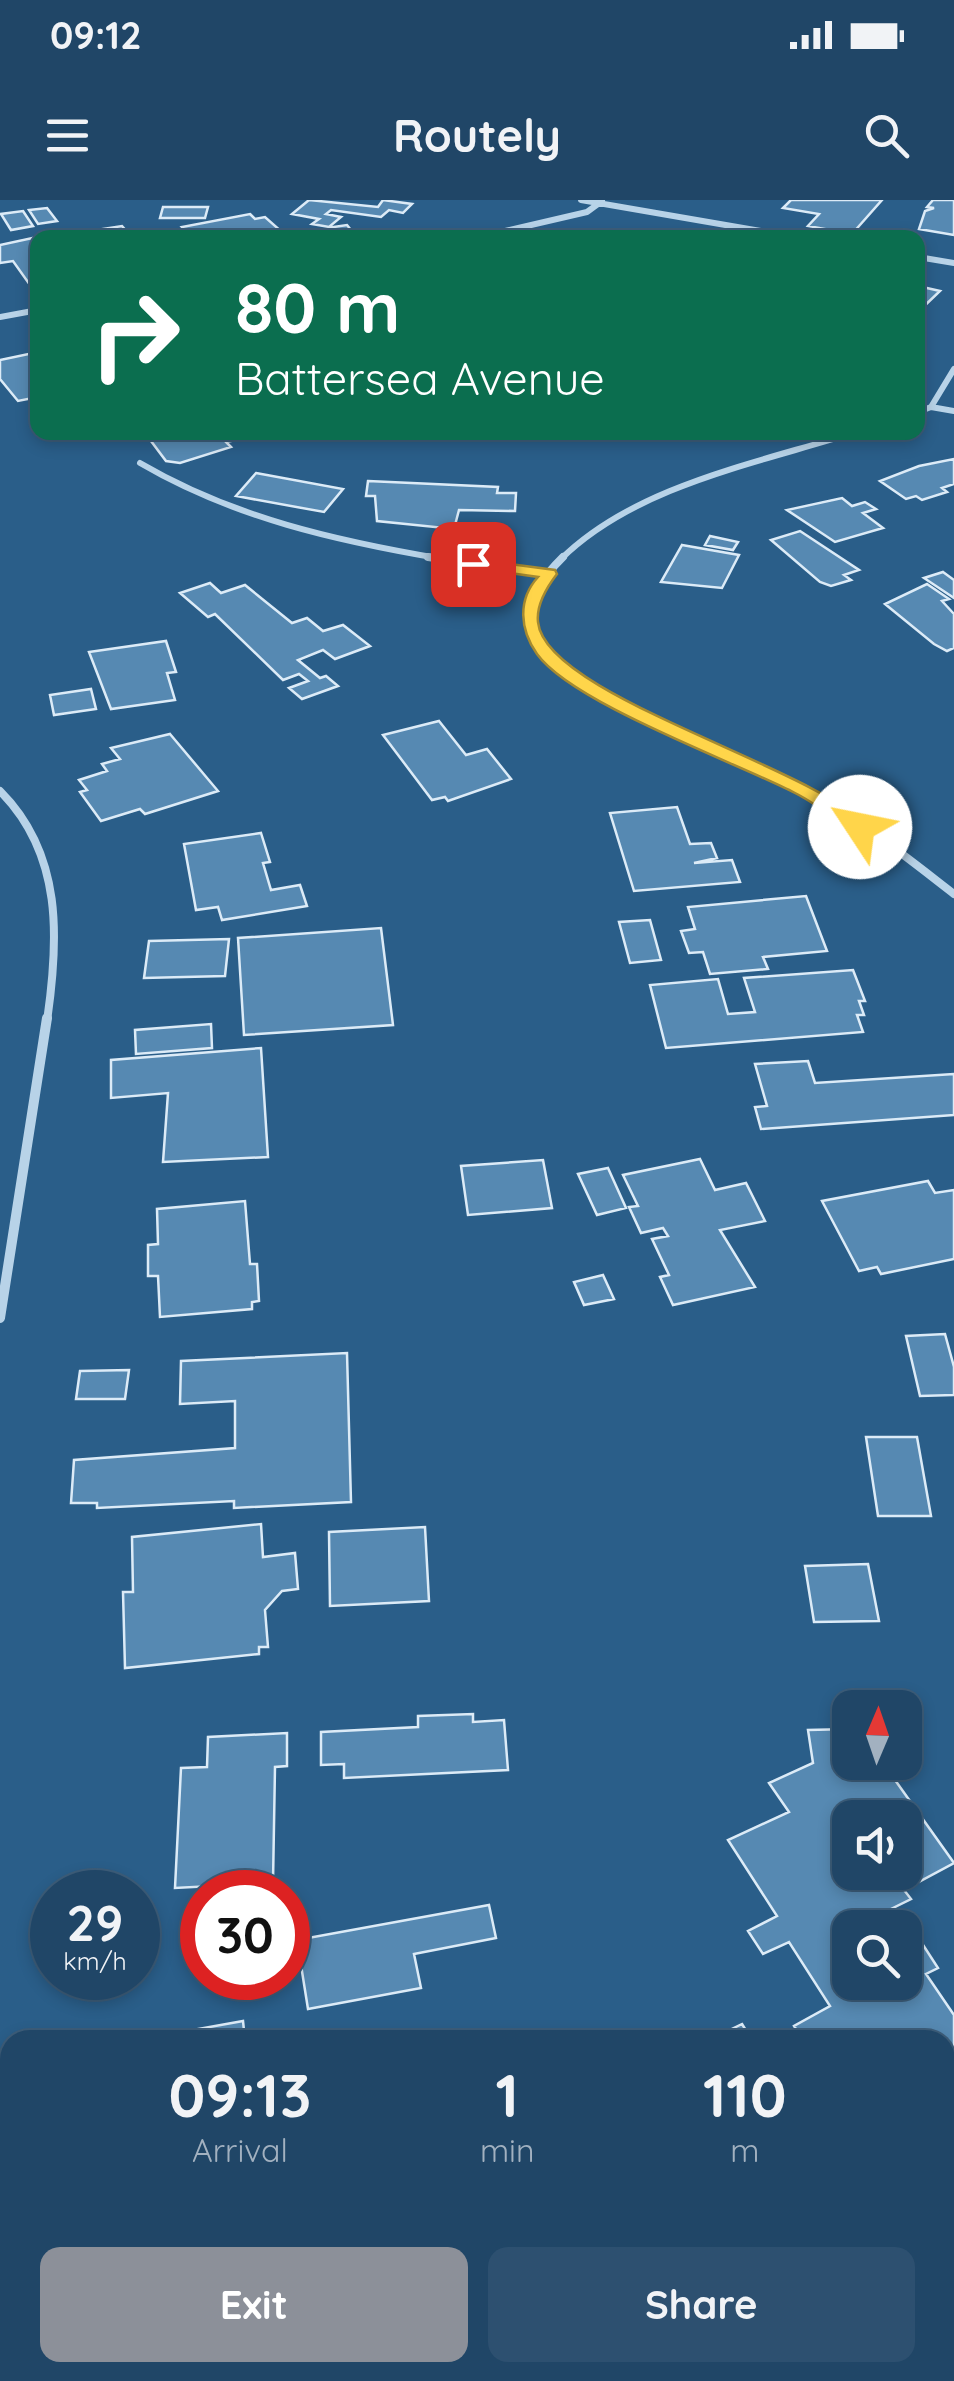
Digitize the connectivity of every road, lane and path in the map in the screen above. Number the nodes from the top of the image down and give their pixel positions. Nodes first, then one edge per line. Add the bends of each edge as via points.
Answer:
1 (581, 200) edge
2 (602, 202) edge
3 (509, 230) edge
4 (757, 230) edge
5 (925, 258) edge
6 (954, 264) edge
7 (30, 311) edge
8 (0, 316) edge
9 (954, 370) edge
10 (931, 407) junction
11 (925, 409) edge
12 (954, 412) edge
13 (833, 440) edge
14 (140, 463) dead end
15 (550, 574) junction
16 (0, 790) edge
17 (954, 894) edge
18 (0, 1318) edge

1 - 2 street
2 - 3 street via 587,212
2 - 4 street
5 - 6 street
7 - 8 street
9 - 10 street
10 - 11 street
10 - 12 street
13 - 15 street via 667,498 573,547
14 - 15 street via 189,490 327,536
15 - 17 street via 536,588 529,622 545,654 595,692 806,791
16 - 18 street via 22,813 54,887 54,973

